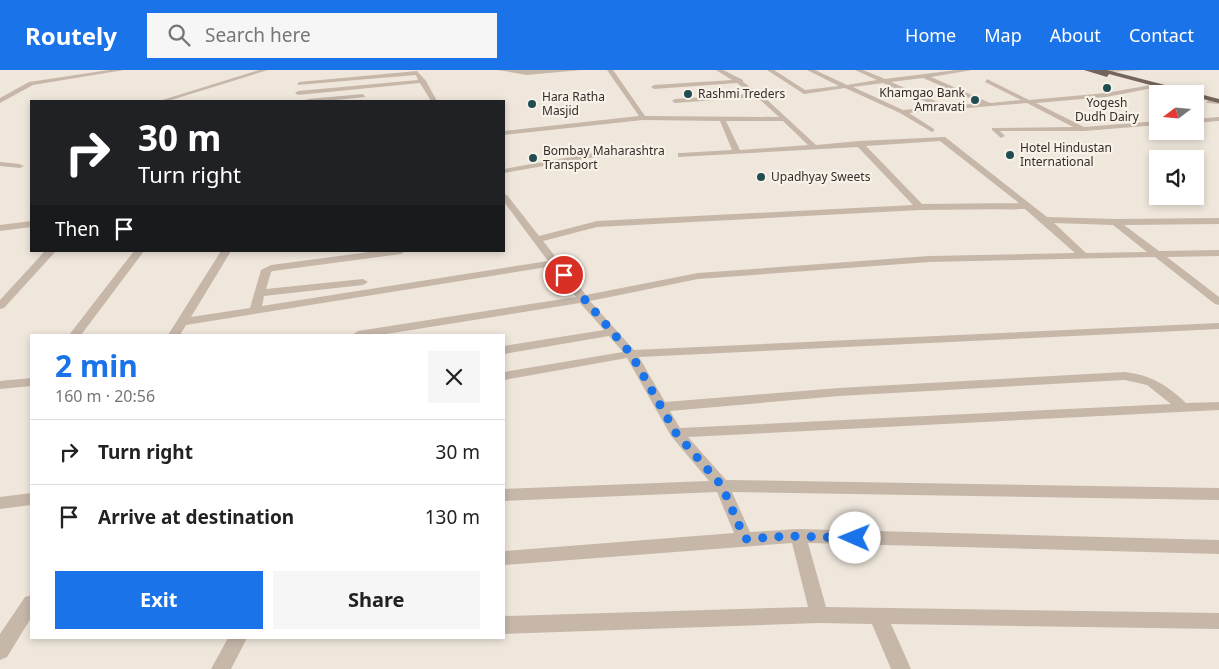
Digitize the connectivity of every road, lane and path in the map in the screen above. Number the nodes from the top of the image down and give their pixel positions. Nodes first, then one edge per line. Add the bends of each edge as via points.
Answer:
1 (121, 70) edge
2 (265, 70) edge
3 (501, 70) edge
4 (578, 70) edge
5 (610, 70) edge
6 (719, 70) edge
7 (770, 70) edge
8 (810, 70) edge
9 (858, 70) edge
10 (908, 70) edge
11 (969, 70) edge
12 (1137, 70) edge
13 (417, 71) edge
14 (1097, 71) edge
15 (923, 76) junction
16 (987, 80) dead end
17 (423, 81) junction
18 (741, 81) junction
19 (886, 81) junction
20 (298, 84) dead end
21 (1155, 85) edge
22 (1149, 86) edge
23 (654, 87) dead end
24 (845, 87) junction
25 (1149, 87) edge
26 (427, 89) junction
27 (417, 90) dead end
28 (298, 93) dead end
29 (368, 95) dead end
30 (761, 95) junction
31 (1204, 97) edge
32 (165, 100) edge
33 (318, 100) edge
34 (433, 100) edge
35 (0, 101) edge
36 (675, 101) dead end
37 (1030, 101) junction
38 (1204, 101) edge
39 (1209, 102) joint
40 (1219, 102) edge
41 (990, 105) junction
42 (948, 108) junction
43 (902, 112) junction
44 (643, 118) junction
45 (722, 119) junction
46 (786, 119) junction
47 (1219, 119) edge
48 (1204, 120) edge
49 (1149, 125) edge
50 (1084, 129) junction
51 (932, 130) dead end
52 (505, 134) edge
53 (1001, 136) dead end
54 (859, 143) junction
55 (813, 146) junction
56 (609, 152) dead end
57 (737, 152) junction
58 (681, 155) dead end
59 (0, 164) edge
60 (20, 166) dead end
61 (505, 171) edge
62 (505, 198) edge
63 (1027, 206) junction
64 (920, 207) junction
65 (1045, 220) junction
66 (1219, 221) edge
67 (1115, 222) junction
68 (30, 224) edge
69 (0, 228) edge
70 (537, 240) junction
71 (50, 252) edge
72 (138, 252) edge
73 (225, 252) edge
74 (393, 252) edge
75 (1155, 253) junction
76 (1219, 253) edge
77 (1083, 255) junction
78 (554, 263) junction
79 (364, 282) dead end
80 (260, 294) junction
81 (583, 299) junction
82 (1219, 302) edge
83 (0, 306) edge
84 (255, 311) junction
85 (183, 322) junction
86 (1219, 326) edge
87 (612, 332) junction
88 (76, 334) edge
89 (175, 334) edge
90 (364, 334) edge
91 (505, 350) edge
92 (631, 354) junction
93 (505, 376) edge
94 (30, 382) edge
95 (0, 386) edge
96 (1219, 406) edge
97 (661, 407) junction
98 (1183, 408) junction
99 (676, 433) junction
100 (722, 486) junction
101 (505, 494) edge
102 (1219, 494) edge
103 (30, 499) edge
104 (0, 503) edge
105 (798, 536) junction
106 (745, 539) junction
107 (1219, 547) edge
108 (505, 558) edge
109 (30, 604) edge
110 (819, 615) junction
111 (878, 616) junction
112 (1219, 621) edge
113 (505, 625) edge
114 (237, 639) edge
115 (0, 651) edge
116 (221, 669) edge
117 (901, 669) edge

1 - 35 street via 31,83
2 - 32 street
3 - 4 street via 528,73
5 - 44 street
6 - 18 street
7 - 24 street via 804,92
8 - 24 street
9 - 19 street
10 - 15 street
11 - 15 street
12 - 14 street
13 - 17 street
13 - 20 street
14 - 21 main road
14 - 22 main road
15 - 19 street
15 - 41 street
16 - 37 street
17 - 26 street
17 - 28 street
18 - 23 street
18 - 30 street
19 - 24 street
19 - 42 street
24 - 43 street
25 - 37 street
26 - 27 street
26 - 34 street
29 - 33 street
30 - 36 street
30 - 46 street
31 - 40 main road
37 - 41 street
37 - 50 street
38 - 39 main road
39 - 40 street
41 - 42 street
42 - 43 street
43 - 51 street
44 - 45 street
44 - 52 street
45 - 46 street
45 - 57 street
46 - 55 street
47 - 48 street
49 - 50 street
50 - 53 street via 994,129
54 - 55 street
54 - 63 street via 942,139
54 - 64 street
55 - 57 street
56 - 61 street
57 - 58 street
59 - 60 street
62 - 70 street
63 - 64 street
63 - 65 street
64 - 70 street via 597,224
65 - 67 street
65 - 77 street
66 - 67 street
67 - 75 street
68 - 69 street
70 - 78 street
71 - 83 street
72 - 88 street
73 - 85 street
74 - 80 street via 271,268 266,270
75 - 76 street
75 - 77 street
75 - 82 street
77 - 81 street via 929,259 698,276
78 - 81 street
78 - 84 street
79 - 80 street
80 - 84 street
81 - 87 street
81 - 90 street
84 - 85 street
85 - 89 street
86 - 92 street
87 - 91 street
87 - 92 street
92 - 93 street
92 - 97 street
94 - 95 street
96 - 98 street
97 - 98 street via 839,392 1125,376 1152,380
97 - 99 street
98 - 99 street
99 - 100 street
100 - 101 street
100 - 102 street
100 - 106 street
103 - 104 street
105 - 106 street
105 - 107 street
105 - 110 street
106 - 108 street
109 - 115 street
110 - 111 street
110 - 113 street
111 - 112 street
111 - 117 street
114 - 116 street

